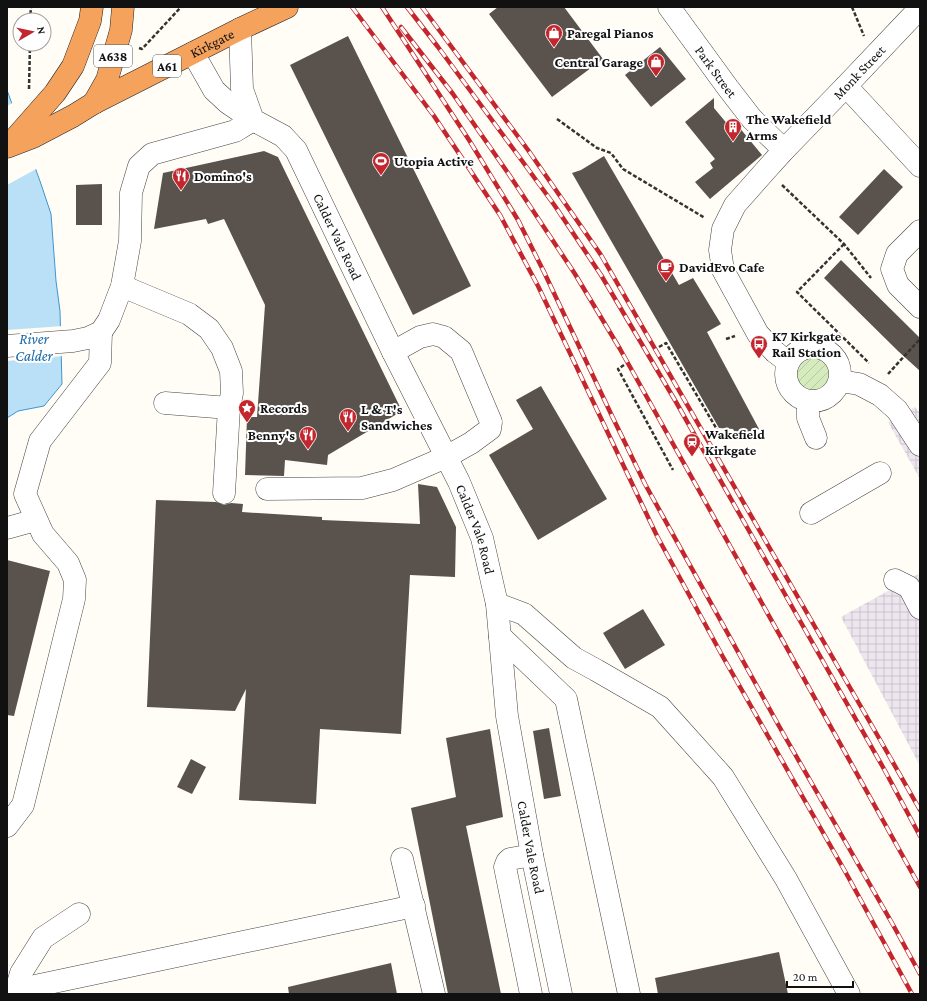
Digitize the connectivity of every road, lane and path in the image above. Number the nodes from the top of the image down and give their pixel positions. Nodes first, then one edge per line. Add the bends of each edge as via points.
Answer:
1 (83, 7) edge
2 (92, 7) edge
3 (123, 7) edge
4 (287, 7) edge
5 (669, 7) edge
6 (852, 7) edge
7 (920, 8) edge
8 (240, 29) junction
9 (82, 42) junction
10 (30, 52) edge
11 (193, 53) junction
12 (873, 58) junction
13 (846, 86) junction
14 (94, 103) junction
15 (557, 119) dead end
16 (253, 120) junction
17 (30, 130) junction
18 (8, 147) edge
19 (784, 150) junction
20 (920, 166) edge
21 (766, 170) junction
22 (723, 229) junction
23 (920, 230) edge
24 (844, 244) junction
25 (892, 269) junction
26 (122, 286) junction
27 (920, 307) edge
28 (754, 328) junction
29 (101, 332) junction
30 (726, 339) dead end
31 (920, 339) edge
32 (7, 346) edge
33 (658, 347) dead end
34 (393, 352) junction
35 (788, 362) junction
36 (624, 366) dead end
37 (873, 368) dead end
38 (884, 378) dead end
39 (840, 381) junction
40 (808, 402) junction
41 (165, 403) dead end
42 (229, 408) junction
43 (722, 438) dead end
44 (816, 438) dead end
45 (920, 445) edge
46 (446, 457) junction
47 (672, 470) dead end
48 (880, 473) dead end
49 (267, 489) dead end
50 (224, 493) dead end
51 (812, 513) dead end
52 (36, 520) junction
53 (7, 528) edge
54 (895, 580) dead end
55 (497, 604) junction
56 (920, 608) edge
57 (500, 636) junction
58 (7, 826) edge
59 (532, 855) junction
60 (402, 859) dead end
61 (414, 906) junction
62 (79, 914) dead end
63 (15, 992) edge
64 (434, 994) edge
65 (531, 994) edge
66 (561, 994) edge
67 (629, 994) edge
68 (849, 994) edge

1 - 9 street
2 - 9 highway, A638
3 - 14 highway, A638 via 121,30 107,80
4 - 8 highway, Kirkgate / A61
5 - 19 street, Park Street via 752,119
6 - 12 path
7 - 12 street, Monk Street
8 - 11 highway, Kirkgate / A61
8 - 16 street via 242,89
9 - 17 highway, A638 via 73,66
10 - 17 path
11 - 14 highway, Kirkgate / A61
11 - 16 street, Calder Vale Road via 214,90
12 - 13 street, Monk Street
13 - 19 street, Monk Street
13 - 20 street
14 - 17 highway, A61 via 73,116
15 - 22 path via 597,148 611,153 623,169
16 - 26 street via 234,131 152,154 139,166 131,193 130,241
16 - 34 street, Calder Vale Road via 283,136 296,150
17 - 18 highway, A61
19 - 21 street, Monk Street
21 - 22 street, Monk Street via 735,205
21 - 24 path
22 - 28 street, Monk Street via 720,250 723,270
23 - 25 street via 897,254
24 - 25 path via 875,284
24 - 37 path via 797,292
25 - 27 street via 898,285
26 - 29 street via 109,320
26 - 42 street via 189,314 209,329 222,348 231,371 232,393
28 - 30 path
28 - 35 street, Monk Street via 775,352
29 - 32 street via 73,341
29 - 52 street via 100,362 40,441 25,494
31 - 38 path
33 - 43 path via 666,343
34 - 46 street, Calder Vale Road
34 - 46 street via 420,337 433,334 444,337 461,350 491,422 490,429
35 - 39 street via 801,350 818,347 826,350 838,363
35 - 40 street via 788,387 793,394
36 - 47 path via 618,369
39 - 40 street via 825,400
39 - 45 street via 859,384 880,395 897,410
40 - 44 street via 808,418
41 - 42 street
42 - 50 street
46 - 49 street via 394,480 362,488
46 - 55 street, Calder Vale Road via 482,538
48 - 51 street
52 - 53 street
52 - 58 street via 42,534 68,563 75,580 74,599 23,804
54 - 56 street via 908,586
55 - 57 street, Calder Vale Road
55 - 68 street via 524,614 574,658 660,707 723,777 786,879
57 - 59 street, Calder Vale Road via 507,716
57 - 67 street via 566,698
59 - 65 street via 510,859 505,867
59 - 66 street, Calder Vale Road
60 - 61 street
61 - 63 street
61 - 64 street
62 - 63 street via 43,938 21,974

